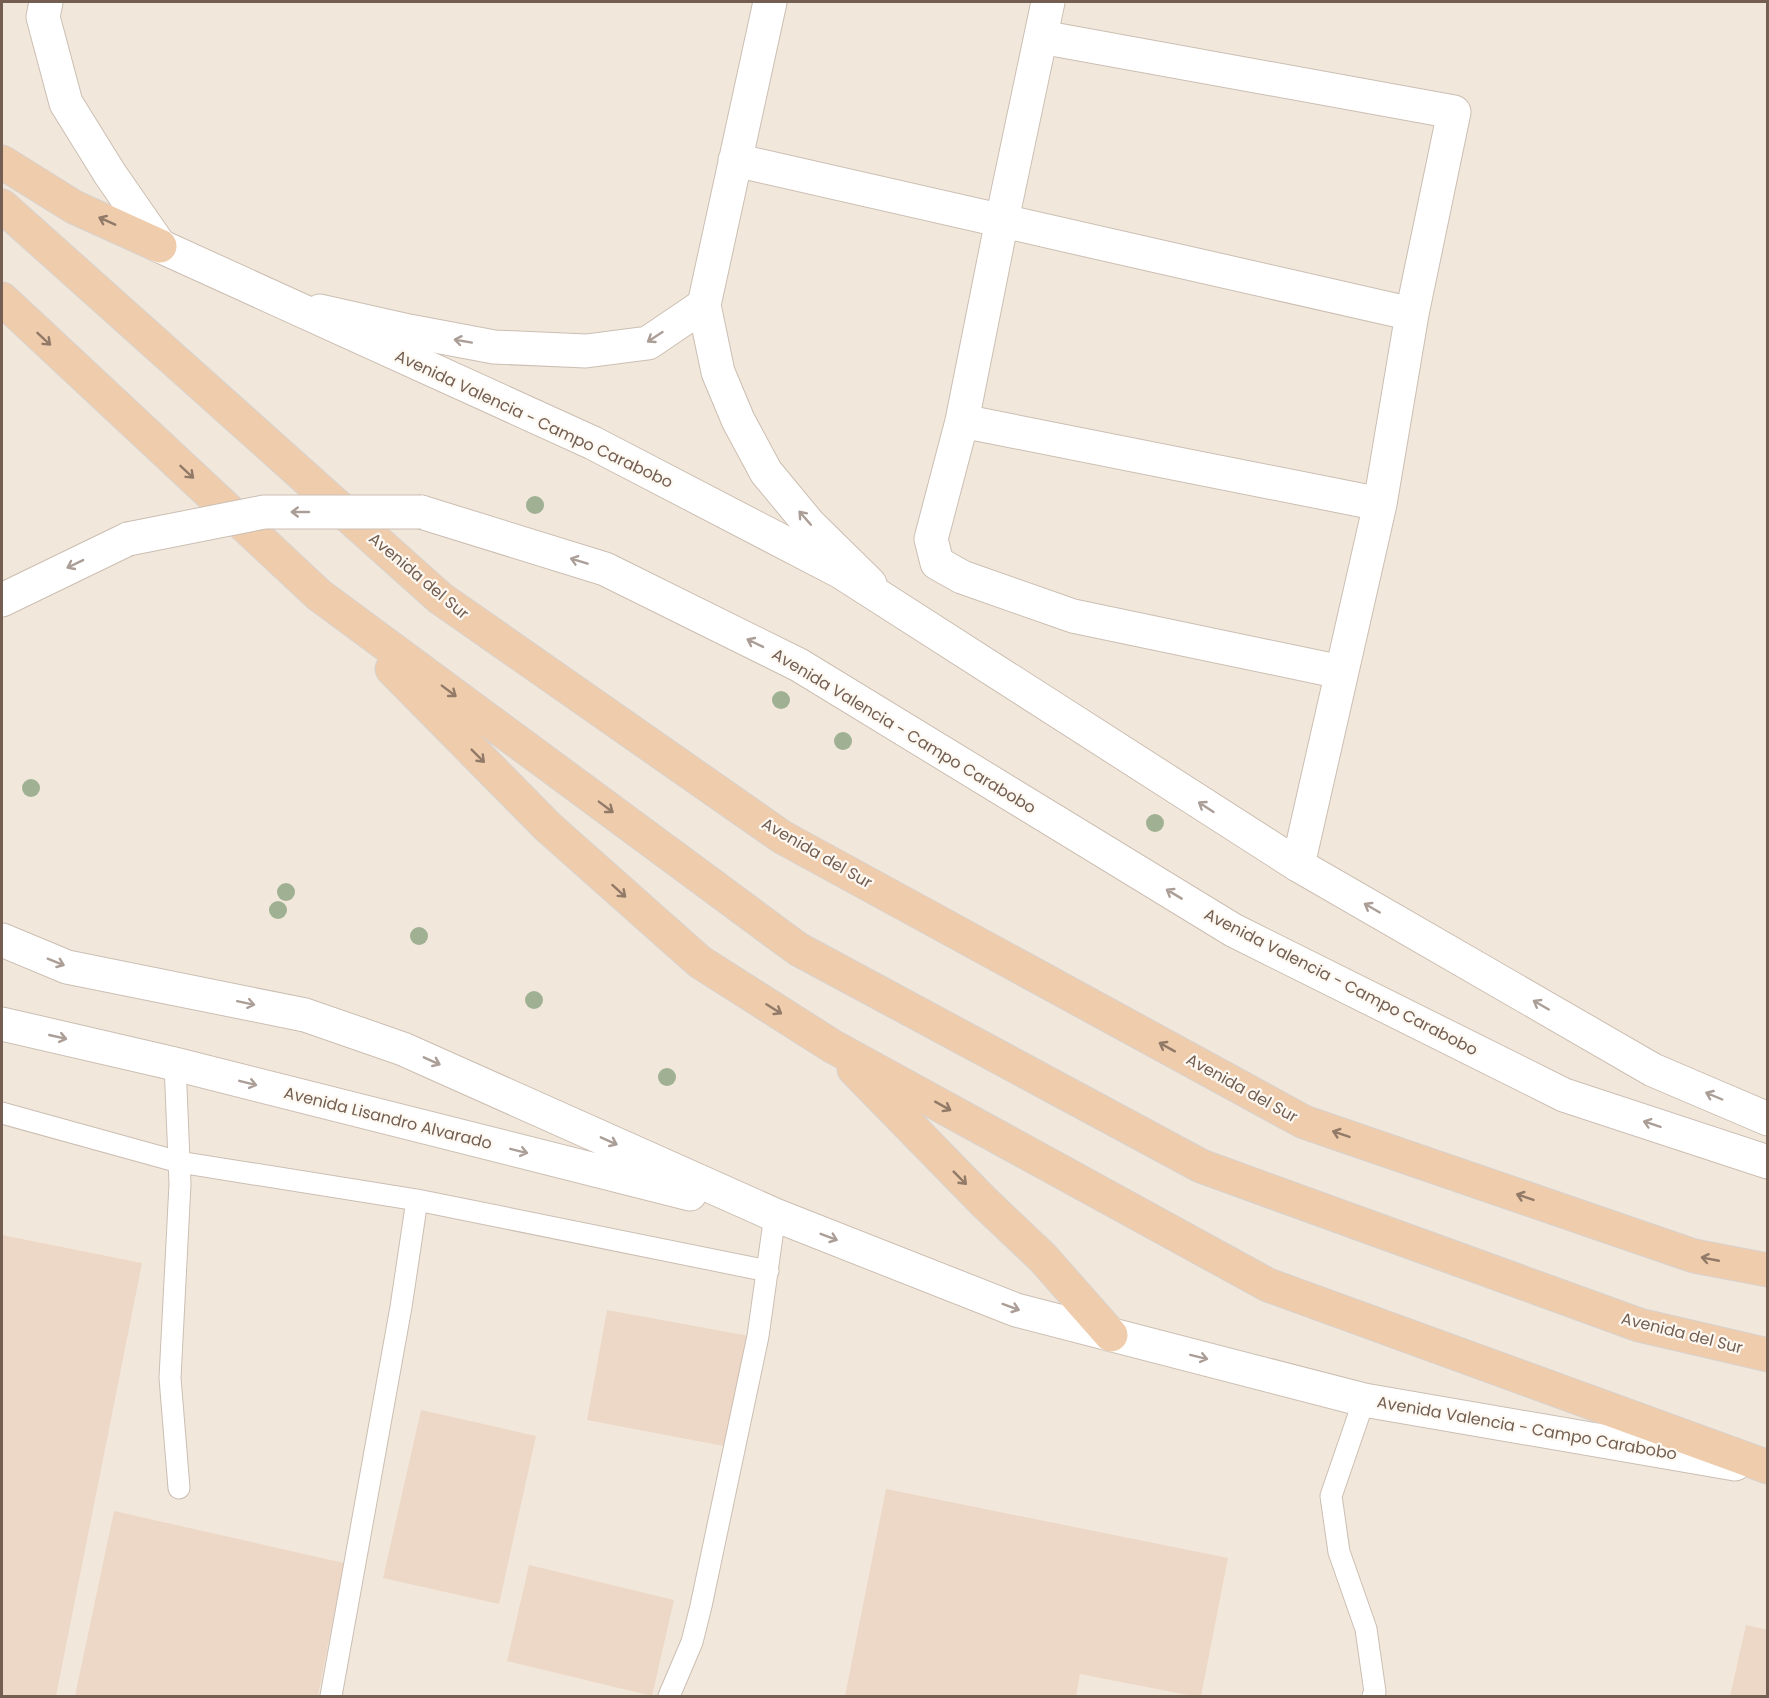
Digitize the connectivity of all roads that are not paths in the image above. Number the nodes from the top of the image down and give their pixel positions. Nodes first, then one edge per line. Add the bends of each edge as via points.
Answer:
1 (46, 2) edge
2 (770, 2) edge
3 (1048, 2) edge
4 (1041, 37) junction
5 (735, 160) junction
6 (2, 162) edge
7 (2, 206) edge
8 (1002, 220) junction
9 (160, 246) junction
10 (2, 299) edge
11 (286, 303) junction
12 (704, 304) junction
13 (1412, 314) junction
14 (962, 421) junction
15 (1380, 504) junction
16 (319, 595) junction
17 (2, 600) edge
18 (891, 604) junction
19 (1341, 672) junction
20 (1298, 866) junction
21 (2, 940) edge
22 (2, 1024) edge
23 (832, 1046) junction
24 (175, 1064) junction
25 (2, 1113) edge
26 (1767, 1119) edge
27 (179, 1162) junction
28 (1767, 1162) edge
29 (417, 1200) junction
30 (775, 1215) junction
31 (1767, 1270) edge
32 (768, 1271) junction
33 (1111, 1335) junction
34 (1767, 1355) edge
35 (1364, 1400) junction
36 (1767, 1468) edge
37 (179, 1488) dead end
38 (331, 1696) edge
39 (669, 1696) edge
40 (1373, 1696) edge

1 - 9 street via 43,17 66,103
2 - 5 street
3 - 4 street
4 - 8 street
4 - 13 street via 1454,112
5 - 8 street
5 - 12 street
9 -> 6 highway via 74,207
31 -> 7 highway, Avenida del Sur via 1694,1256 1304,1122 782,837 440,598
8 - 13 street
8 - 14 street
9 - 11 street, Avenida Valencia - Campo Carabobo
10 -> 16 highway, Avenida del Sur
12 -> 11 street via 648,342 586,351 494,347
11 - 18 street, Avenida Valencia - Campo Carabobo via 593,443 841,572
18 -> 12 street via 809,524 766,472 718,372
13 - 15 street
14 - 15 street
14 - 19 street via 931,539 937,562 962,577 1073,616
15 - 19 street
16 -> 23 highway via 549,827 700,962
16 -> 34 highway, Avenida del Sur via 798,949 1201,1166 1639,1325
28 -> 17 street, Avenida Valencia - Campo Carabobo, bridge via 1564,1095 1233,930 799,665 605,569 421,512 264,512 128,539
20 -> 18 street, Avenida Valencia - Campo Carabobo
19 - 20 street
26 -> 20 street, Avenida Valencia - Campo Carabobo via 1653,1070
21 -> 30 street via 68,967 305,1015 403,1048
22 -> 24 street, Avenida Lisandro Alvarado
23 -> 33 highway via 1043,1258
23 -> 36 highway via 1268,1285
24 - 27 lane
24 -> 30 street, Avenida Lisandro Alvarado
25 - 27 lane
27 - 29 lane
27 - 37 lane via 170,1378
29 - 32 lane
29 - 38 lane
30 - 32 lane
30 -> 33 street, Avenida Valencia - Campo Carabobo via 1016,1310
32 - 39 lane via 701,1606 692,1642
33 -> 35 street, Avenida Valencia - Campo Carabobo
35 - 36 street, Avenida Valencia - Campo Carabobo
35 - 40 lane via 1331,1496 1338,1552 1366,1629

